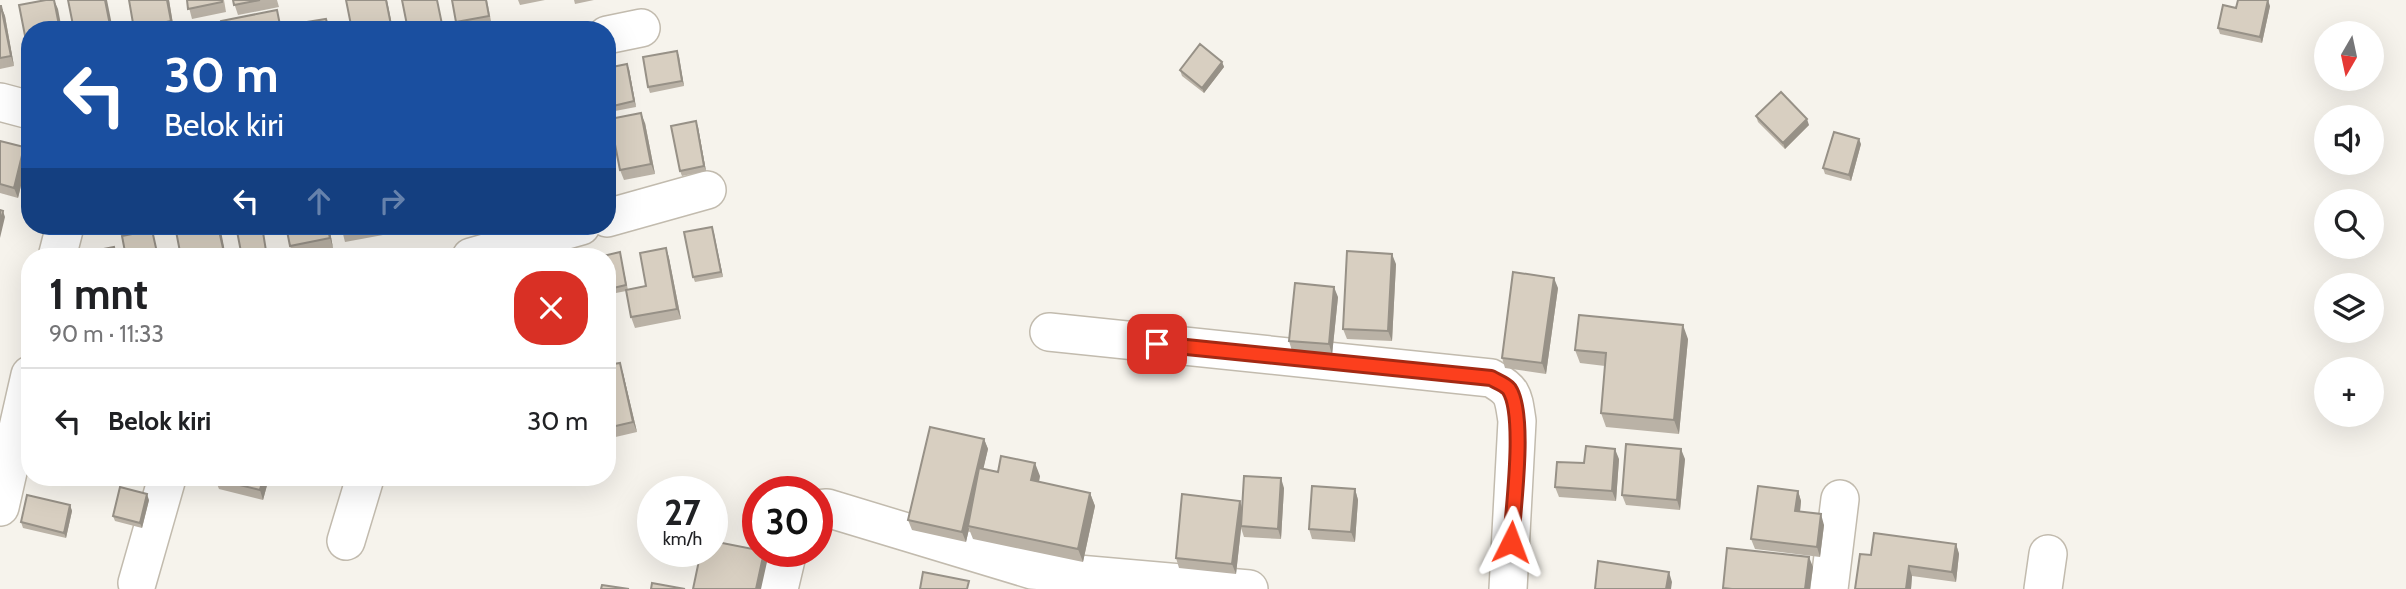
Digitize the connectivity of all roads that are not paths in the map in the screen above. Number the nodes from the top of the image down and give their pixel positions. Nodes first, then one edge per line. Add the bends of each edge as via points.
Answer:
1 (0, 102) edge
2 (21, 108) edge
3 (707, 190) dead end
4 (616, 215) edge
5 (550, 235) edge
6 (503, 248) edge
7 (1049, 332) dead end
8 (21, 415) edge
9 (165, 486) edge
10 (363, 486) edge
11 (1840, 499) dead end
12 (0, 507) edge
13 (833, 510) edge
14 (346, 541) dead end
15 (784, 567) edge
16 (137, 583) dead end
17 (779, 589) edge
18 (1249, 589) edge
19 (1508, 589) edge
20 (1829, 589) edge

1 - 2 street
3 - 4 street
5 - 6 street
7 - 19 street via 1491,378 1508,387 1517,421
8 - 12 street
9 - 16 street
10 - 14 street
11 - 20 street
13 - 18 street via 1032,570
15 - 17 street

